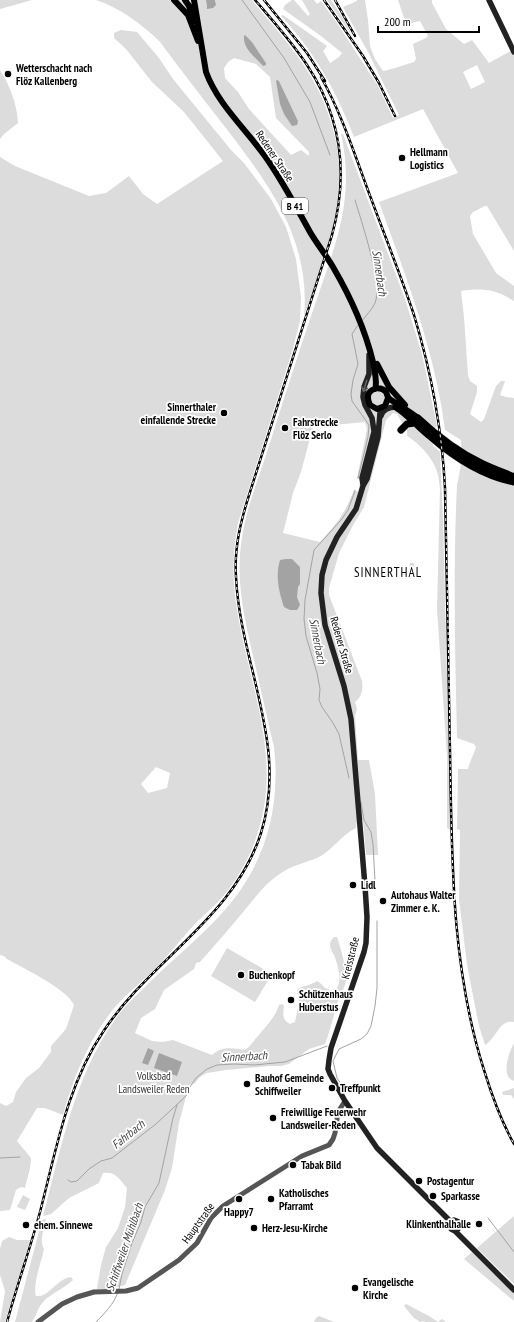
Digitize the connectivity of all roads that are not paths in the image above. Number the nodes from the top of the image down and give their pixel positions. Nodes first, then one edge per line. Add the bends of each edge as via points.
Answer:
1 (174, 0) edge
2 (185, 0) edge
3 (194, 0) edge
4 (489, 0) edge
5 (514, 52) edge
6 (202, 60) junction
7 (206, 72) junction
8 (367, 340) junction
9 (368, 348) junction
10 (377, 364) junction
11 (378, 389) junction
12 (388, 398) junction
13 (396, 407) junction
14 (380, 408) junction
15 (408, 416) junction
16 (416, 421) junction
17 (407, 424) junction
18 (379, 426) junction
19 (401, 430) dead end
20 (374, 431) junction
21 (514, 477) edge
22 (514, 482) edge
23 (363, 486) junction
24 (360, 818) joint
25 (345, 1101) junction
26 (450, 1224) junction
27 (457, 1230) junction
28 (514, 1290) edge
29 (38, 1322) edge

1 - 6 main road, B 41 via 191,21
2 - 6 main road via 193,16
3 - 7 main road, Redener Straße / B 41
4 - 5 main road
6 - 7 main road, B 41
7 - 8 main road, Redener Straße / B 41 via 218,97 267,159 333,267
8 - 9 main road, Redener Straße / B 41
8 - 10 main road, Redener Straße / B 41
9 - 11 main road, Redener Straße / B 41
9 -> 20 main road via 370,368 363,400 372,418
10 - 11 main road, Redener Straße / B 41
10 - 16 main road, B 41 via 389,387
11 - 12 main road, B 41 via 386,392
11 - 14 main road, B 41 via 370,393 368,399 370,405
12 - 14 main road
12 - 16 main road, B 41 via 405,408
13 - 14 main road via 389,405
13 - 15 highway, B 41
13 - 18 main road via 383,412
14 - 18 main road, Redener Straße
14 - 20 main road, Redener Straße
15 - 16 highway, B 41
15 - 17 highway
16 - 17 highway
16 - 21 highway, B 41 via 482,464
16 - 22 highway, B 41 via 441,445 469,464
17 - 19 highway
18 - 23 main road, Redener Straße via 367,479
20 - 23 main road, Redener Straße via 362,478
23 - 24 main road, Redener Straße via 356,509 337,537 326,560 321,593 325,625 344,686 351,719
24 - 25 main road, Kreisstraße via 367,917 366,943 329,1060 330,1074
25 - 26 main road, Kreisstraße via 387,1161
25 - 29 street, Hauptstraße via 338,1112 335,1133 329,1144 302,1156 226,1204 211,1218 188,1253 141,1286 121,1292 94,1292 77,1297 62,1304
26 - 27 main road, Kreisstraße via 451,1230
26 - 27 main road, Kreisstraße via 456,1220 460,1226
27 - 28 main road, Kreisstraße

